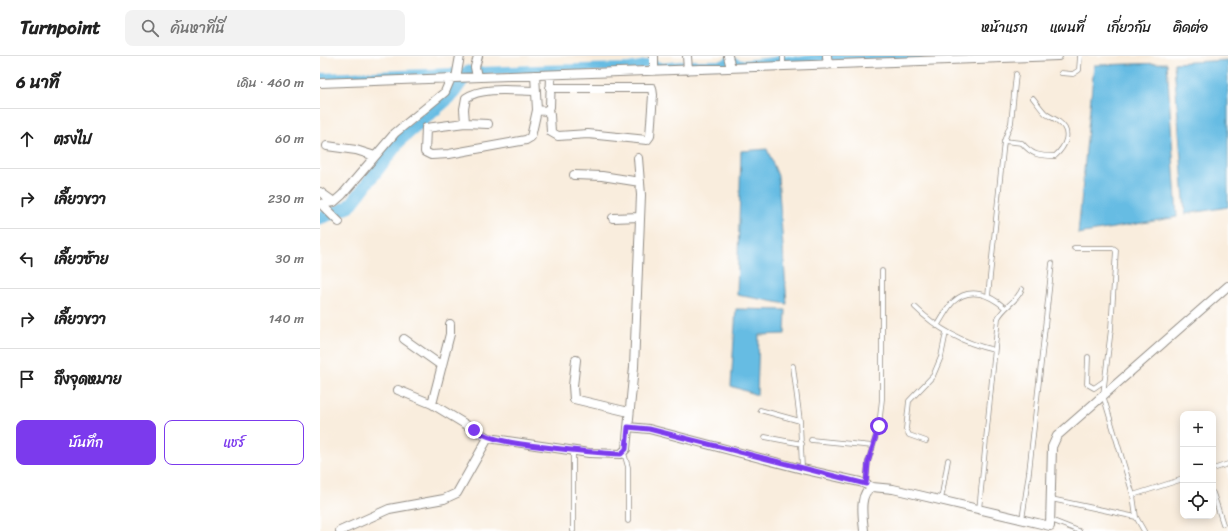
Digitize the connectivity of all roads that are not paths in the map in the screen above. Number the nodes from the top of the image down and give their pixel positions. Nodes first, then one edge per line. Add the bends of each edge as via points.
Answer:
1 (478, 56) edge
2 (654, 56) edge
3 (783, 56) edge
4 (1033, 56) edge
5 (1056, 56) edge
6 (1080, 56) edge
7 (1003, 57) edge
8 (928, 58) edge
9 (884, 59) edge
10 (459, 60) edge
11 (828, 60) edge
12 (687, 63) edge
13 (729, 63) edge
14 (783, 64) junction
15 (654, 69) junction
16 (476, 73) junction
17 (1061, 73) dead end
18 (1016, 74) dead end
19 (535, 75) junction
20 (551, 75) junction
21 (454, 77) junction
22 (320, 83) edge
23 (550, 88) junction
24 (536, 91) junction
25 (1033, 98) dead end
26 (536, 110) junction
27 (547, 111) junction
28 (465, 123) junction
29 (488, 124) dead end
30 (1004, 141) junction
31 (327, 146) dead end
32 (375, 156) junction
33 (638, 158) dead end
34 (574, 175) dead end
35 (640, 182) junction
36 (320, 192) edge
37 (334, 202) junction
38 (320, 204) edge
39 (640, 217) junction
40 (613, 218) dead end
41 (339, 222) dead end
42 (1074, 248) dead end
43 (1052, 263) dead end
44 (882, 271) dead end
45 (1228, 286) edge
46 (1022, 289) dead end
47 (988, 296) junction
48 (915, 307) dead end
49 (1004, 307) junction
50 (450, 324) dead end
51 (937, 326) junction
52 (946, 332) junction
53 (404, 338) dead end
54 (994, 350) junction
55 (1088, 357) dead end
56 (576, 360) dead end
57 (442, 366) junction
58 (793, 366) dead end
59 (1104, 381) junction
60 (398, 390) dead end
61 (1103, 395) junction
62 (432, 404) junction
63 (760, 410) dead end
64 (629, 412) junction
65 (800, 421) junction
66 (628, 427) junction
67 (765, 437) dead end
68 (488, 438) junction
69 (811, 440) dead end
70 (926, 441) dead end
71 (802, 444) junction
72 (873, 446) junction
73 (573, 450) junction
74 (624, 453) junction
75 (948, 460) dead end
76 (1228, 464) edge
77 (1216, 468) edge
78 (802, 469) junction
79 (1180, 480) edge
80 (869, 485) junction
81 (1133, 495) junction
82 (1051, 499) junction
83 (941, 501) junction
84 (1216, 502) edge
85 (979, 510) junction
86 (1136, 517) junction
87 (628, 521) dead end
88 (1022, 521) junction
89 (1223, 524) dead end
90 (1051, 526) edge
91 (340, 531) edge
92 (573, 531) edge
93 (864, 531) edge
94 (1079, 531) edge
95 (1144, 531) edge

1 - 16 street
2 - 15 street
3 - 14 lane
4 - 5 street
4 - 7 street
6 - 17 lane via 1079,70 1073,74
7 - 8 street
8 - 9 street
9 - 11 street
10 - 21 street
11 - 14 street
12 - 13 street
12 - 15 street
13 - 14 street
15 - 20 street
16 - 19 street
16 - 21 street
18 - 30 lane via 1011,123
19 - 20 street
19 - 24 street
20 - 23 street
21 - 22 street
21 - 32 street via 445,92 394,133
23 - 27 street via 550,107
23 - 27 street via 652,88 650,136 647,140 588,134 554,135 551,132 550,115
24 - 26 street
24 - 28 street via 486,91 472,94 466,98
25 - 30 lane via 1046,114 1060,122 1066,130 1067,138 1063,149 1055,156 1039,156 1031,153 1022,143
26 - 27 street
26 - 28 street via 533,133 531,138 526,140 449,154 431,155 425,152 426,128
28 - 29 street
30 - 47 lane
31 - 32 street
32 - 37 street
33 - 35 street
34 - 35 street
35 - 39 street
36 - 37 street
37 - 38 street
38 - 41 street
39 - 40 street
39 - 64 street via 634,368
42 - 59 lane via 1116,250 1111,329
43 - 88 lane
44 - 72 lane via 882,399 879,426
45 - 61 street
46 - 49 lane via 1018,299
47 - 49 lane
47 - 51 lane via 978,293 954,302
48 - 51 lane
49 - 54 lane via 998,318
50 - 57 street
51 - 52 lane
52 - 54 lane
52 - 70 lane via 941,358 933,376 909,401 906,429 909,435
53 - 57 street
54 - 85 lane
55 - 59 lane via 1087,384 1094,388
56 - 64 street via 574,400
57 - 62 street
58 - 65 lane
59 - 61 lane
60 - 62 street
61 - 81 lane
61 - 82 street via 1057,436 1054,442
62 - 68 street
63 - 65 lane
64 - 66 street
65 - 71 lane
66 - 74 street
66 - 78 street via 649,429
67 - 71 lane
68 - 73 street
68 - 91 street via 457,493 389,509
69 - 72 lane
71 - 78 lane
72 - 80 lane via 868,462
73 - 74 street via 589,453
73 - 92 lane
74 - 87 lane via 628,467
75 - 83 lane
76 - 77 lane
78 - 80 street
79 - 81 lane
80 - 83 street
80 - 93 street via 864,496
81 - 86 lane
82 - 86 lane
82 - 90 street
83 - 85 street
84 - 89 lane
85 - 88 street
86 - 95 lane
88 - 90 street
90 - 94 lane

